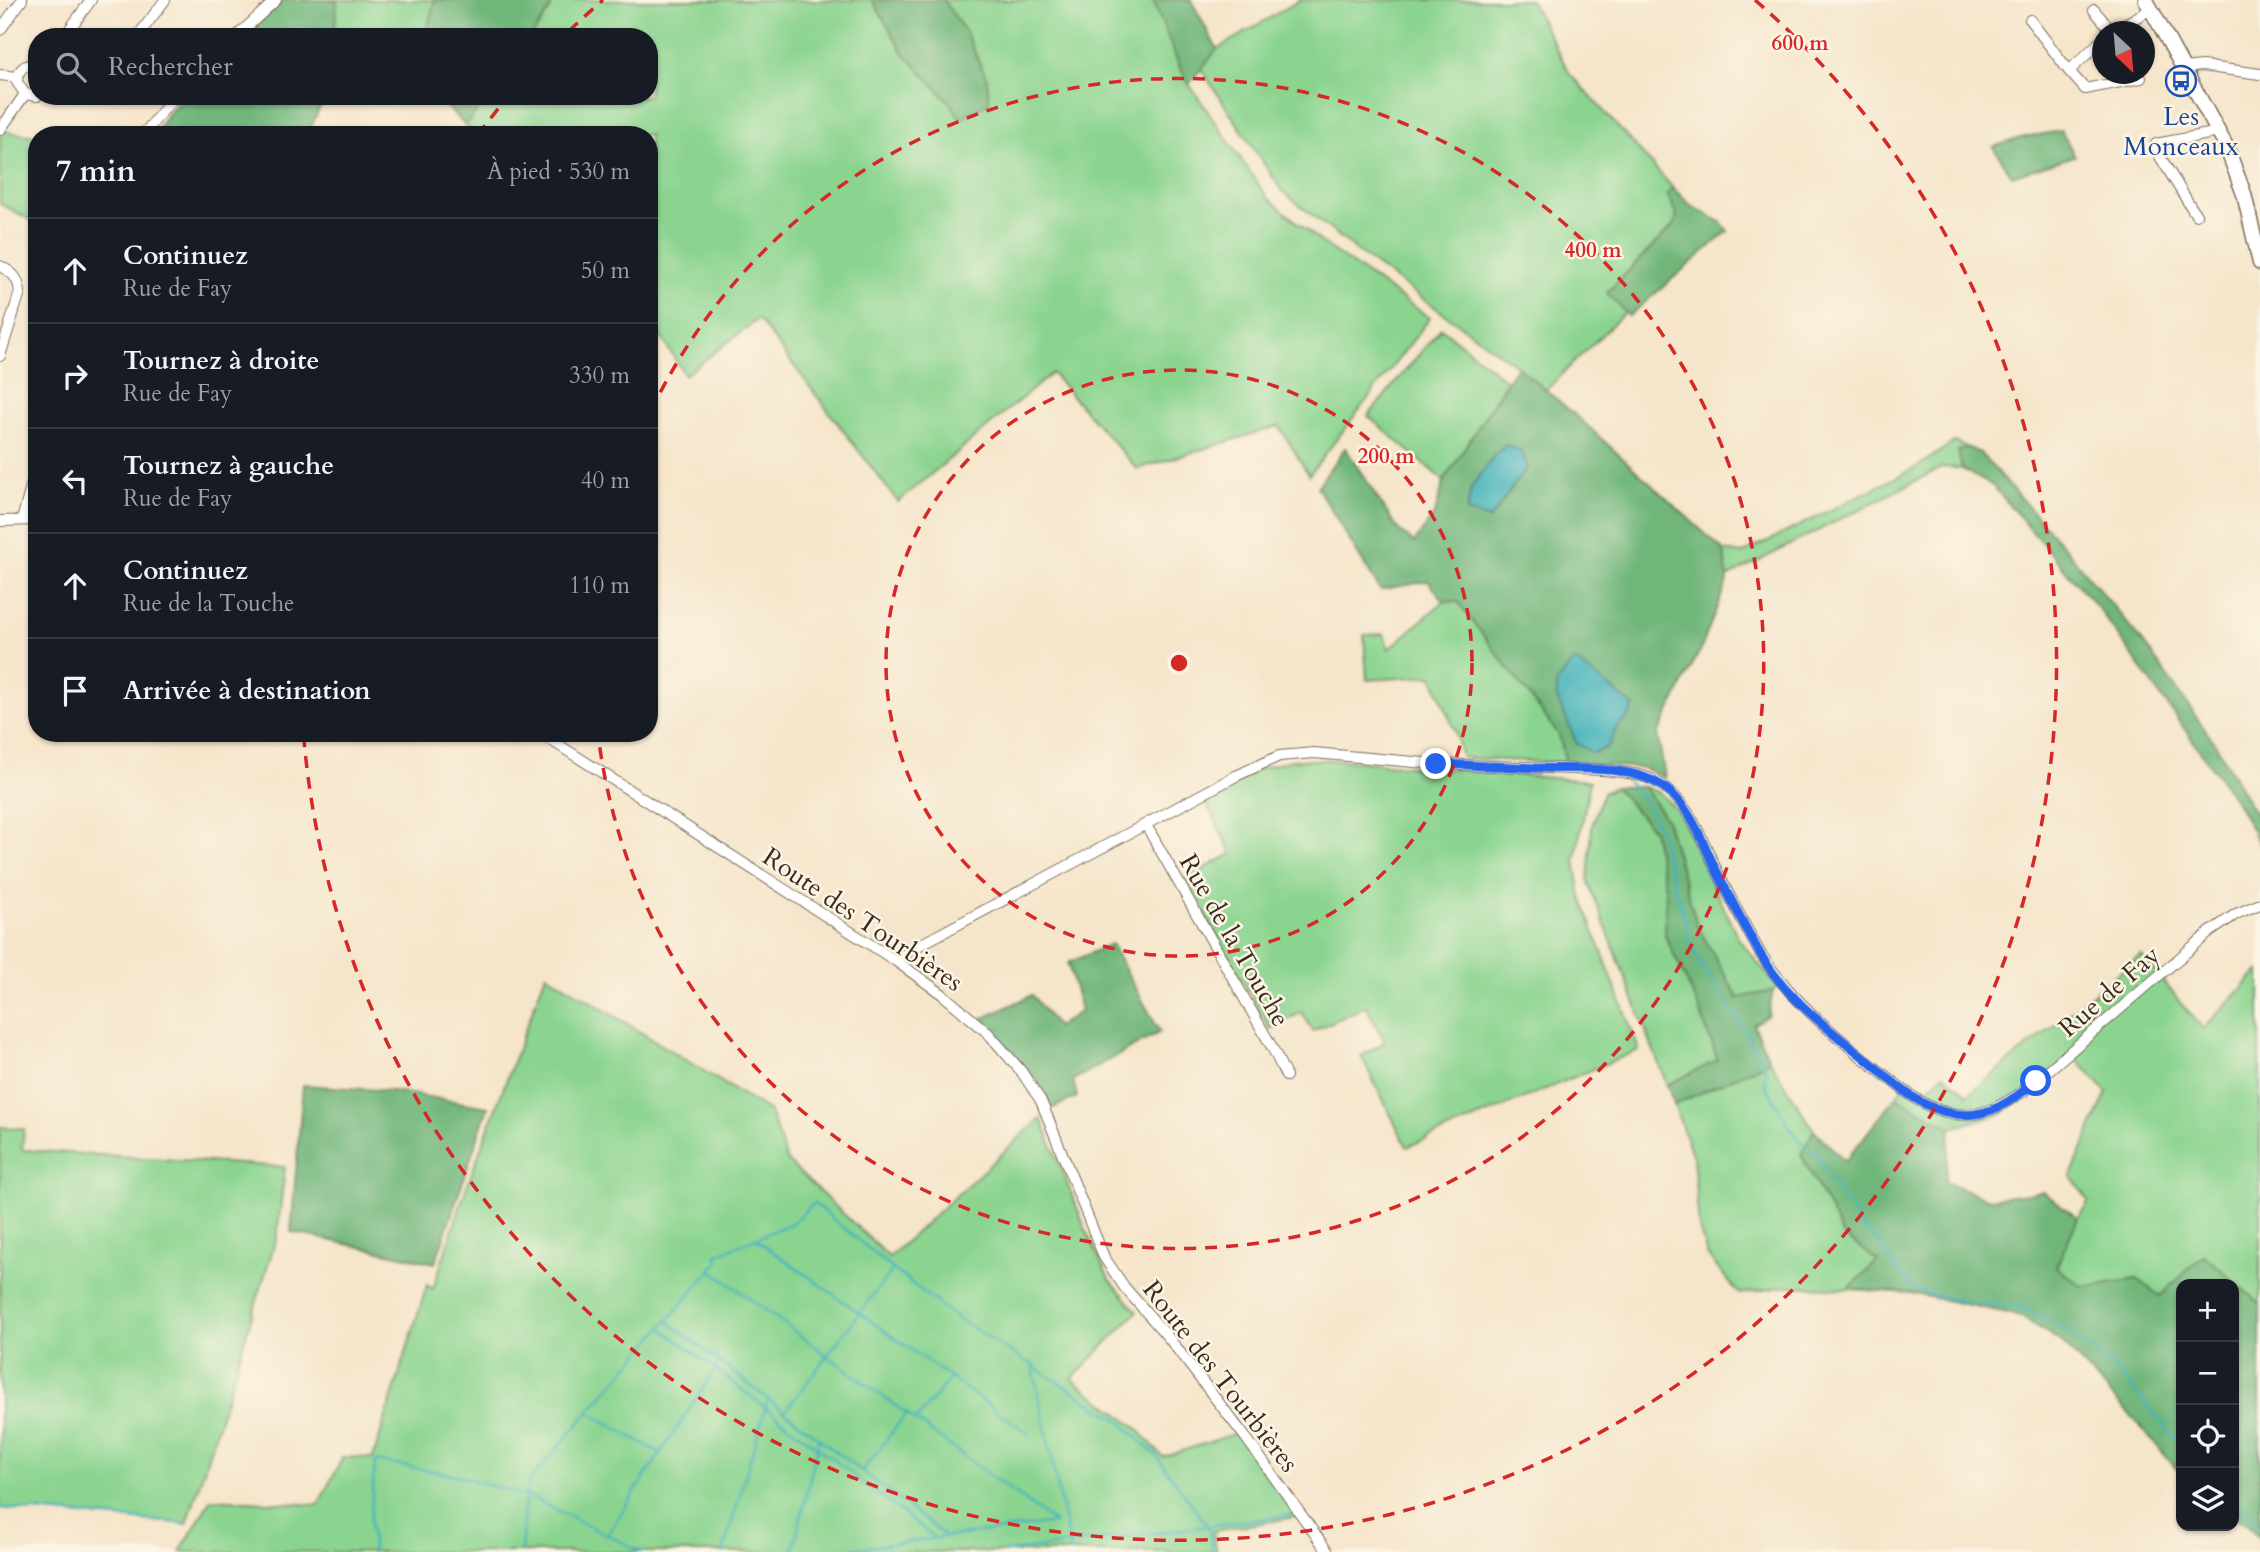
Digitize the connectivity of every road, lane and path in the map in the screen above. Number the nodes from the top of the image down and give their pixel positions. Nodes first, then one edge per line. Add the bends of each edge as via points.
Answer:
1 (22, 0) edge
2 (91, 0) edge
3 (165, 0) edge
4 (276, 0) edge
5 (2149, 5) edge
6 (2094, 10) dead end
7 (2030, 20) dead end
8 (2103, 21) edge
9 (2126, 21) edge
10 (71, 28) edge
11 (144, 28) edge
12 (246, 28) edge
13 (0, 30) edge
14 (2092, 50) edge
15 (28, 67) edge
16 (2184, 68) junction
17 (2070, 71) junction
18 (2260, 74) edge
19 (0, 75) edge
20 (17, 77) junction
21 (2110, 84) edge
22 (25, 94) junction
23 (28, 94) edge
24 (168, 105) edge
25 (150, 126) edge
26 (0, 130) edge
27 (2219, 132) junction
28 (2196, 215) dead end
29 (2260, 263) edge
30 (0, 266) edge
31 (0, 356) edge
32 (28, 498) edge
33 (22, 520) junction
34 (28, 520) edge
35 (0, 521) edge
36 (554, 742) edge
37 (1146, 825) junction
38 (2260, 904) edge
39 (896, 961) junction
40 (1286, 1076) dead end
41 (1328, 1552) edge

1 - 13 street
2 - 10 street
3 - 11 street
4 - 12 street
5 - 9 street
5 - 16 main road
6 - 8 street
7 - 17 street
14 - 17 street
15 - 20 street
16 - 18 street
16 - 27 main road
17 - 21 street via 2085,89
19 - 20 street
20 - 22 street
22 - 23 street
22 - 26 street
24 - 25 street
27 - 28 street via 2156,144
27 - 29 main road via 2244,194
30 - 31 street via 13,272 20,292
32 - 33 street
33 - 34 street
33 - 35 street
36 - 39 street, Route des Tourbières
37 - 38 street, Rue de Fay via 1260,764 1297,753 1643,777 1675,796 1698,831 1760,953 1802,1007 1915,1098 1956,1115 1987,1112 2024,1091 2210,932
37 - 39 street
37 - 40 street, Rue de la Touche
39 - 41 street, Route des Tourbières via 988,1033 1021,1071 1041,1101 1104,1257

